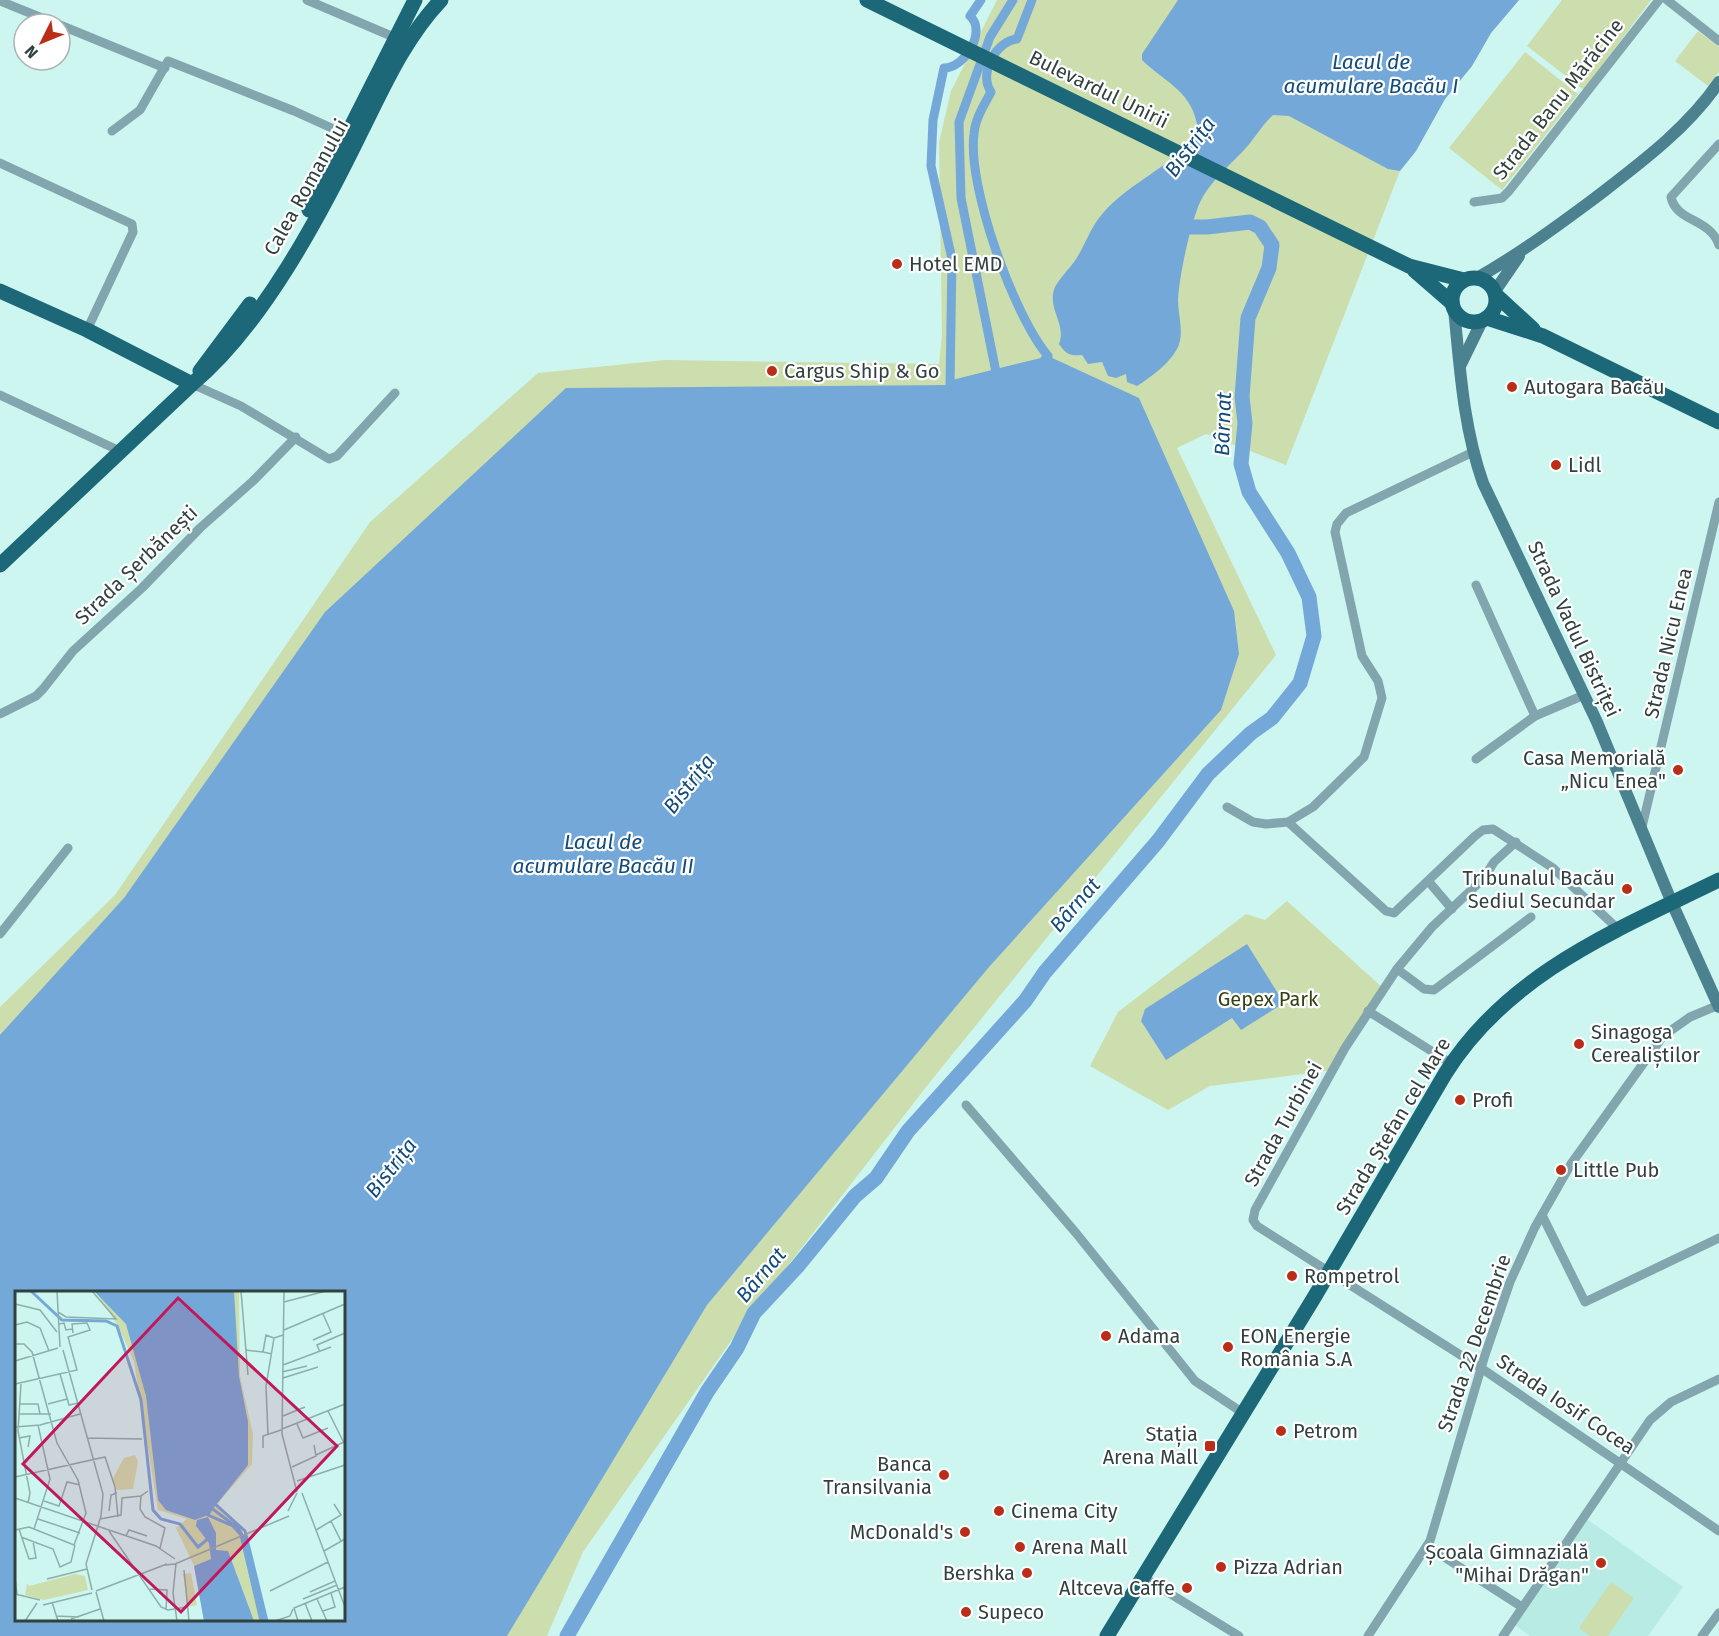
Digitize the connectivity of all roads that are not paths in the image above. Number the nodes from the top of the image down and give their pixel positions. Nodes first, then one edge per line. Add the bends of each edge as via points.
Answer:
1 (307, 0) edge
2 (416, 0) edge
3 (441, 0) edge
4 (867, 0) edge
5 (1659, 0) edge
6 (1667, 0) edge
7 (0, 2) edge
8 (26, 12) edge
9 (72, 30) edge
10 (402, 41) junction
11 (1719, 41) edge
12 (165, 68) junction
13 (1719, 82) edge
14 (112, 131) dead end
15 (347, 135) junction
16 (1719, 144) edge
17 (0, 163) edge
18 (1474, 202) dead end
19 (1719, 245) edge
20 (1521, 253) junction
21 (1409, 267) junction
22 (1470, 279) junction
23 (0, 291) edge
24 (1495, 293) junction
25 (1453, 306) junction
26 (1484, 320) junction
27 (87, 330) junction
28 (1543, 336) junction
29 (1459, 367) junction
30 (192, 384) junction
31 (395, 393) dead end
32 (0, 395) edge
33 (1719, 422) edge
34 (296, 437) junction
35 (122, 452) junction
36 (1473, 452) junction
37 (1719, 502) edge
38 (0, 565) edge
39 (1476, 585) dead end
40 (1584, 694) junction
41 (0, 714) edge
42 (1534, 716) junction
43 (1476, 759) dead end
44 (1654, 780) junction
45 (1625, 787) junction
46 (1227, 807) dead end
47 (1288, 822) junction
48 (1642, 827) junction
49 (1516, 842) junction
50 (68, 849) dead end
51 (1719, 880) edge
52 (1428, 882) junction
53 (1671, 903) junction
54 (1452, 909) junction
55 (1531, 917) dead end
56 (1618, 929) junction
57 (0, 934) edge
58 (1397, 969) junction
59 (1719, 1006) edge
60 (1368, 1011) junction
61 (1452, 1064) junction
62 (966, 1105) dead end
63 (1542, 1215) junction
64 (1719, 1238) edge
65 (1329, 1273) junction
66 (1481, 1368) junction
67 (1719, 1378) edge
68 (1243, 1413) junction
69 (1621, 1463) junction
70 (1719, 1531) edge
71 (1427, 1546) junction
72 (1143, 1577) junction
73 (1522, 1608) junction
74 (1719, 1612) edge
75 (1107, 1636) edge
76 (1239, 1636) edge
77 (1368, 1636) edge
78 (1503, 1636) edge
79 (1702, 1636) edge

1 - 10 street
2 - 10 main road, Calea Romanului
3 - 10 main road, Calea Romanului
4 - 21 main road, Bulevardul Unirii
5 - 18 street, Strada Banu Mărăcine via 1509,191 1502,198
6 - 11 street
7 - 8 street
9 - 12 street
10 - 15 main road, Calea Romanului
10 - 30 main road, Calea Romanului via 316,217 256,314 218,362
12 - 14 street via 140,110
12 - 15 street via 168,61 194,70
13 - 20 main road via 1658,147
15 - 30 main road, Calea Romanului via 308,211 248,308
16 - 19 street via 1671,197 1677,210 1715,234
17 - 27 street via 132,224 133,232
20 - 22 main road
20 - 24 main road
21 - 22 main road, Bulevardul Unirii
21 - 25 main road, Bulevardul Unirii
22 - 24 main road via 1490,285
22 - 25 main road via 1457,286
23 - 27 main road
24 - 26 main road via 1493,312
24 - 28 main road via 1508,309
25 - 26 main road via 1468,322
25 - 29 main road, Strada Vadul Bistriței
26 - 28 main road
26 - 29 main road
27 - 30 main road
28 - 33 main road
29 - 36 main road, Strada Vadul Bistriței
30 - 34 street
30 - 35 main road, Calea Romanului
31 - 34 street via 334,458 322,455
32 - 35 street
34 - 41 street, Strada Șerbănești via 73,651 36,696
35 - 38 main road, Calea Romanului
36 - 40 main road, Strada Vadul Bistriței via 1496,510
36 - 47 street via 1341,517 1335,532 1362,657 1382,698 1364,757 1313,807
37 - 44 street, Strada Nicu Enea
39 - 42 street
40 - 42 street
40 - 45 main road, Strada Vadul Bistriței
42 - 43 street
44 - 45 street
44 - 48 street, Strada Nicu Enea
45 - 48 main road, Strada Vadul Bistriței
46 - 47 street via 1253,822
47 - 52 street via 1386,911 1394,913
48 - 53 main road, Strada Vadul Bistriței
49 - 52 street via 1493,829 1483,830
49 - 54 street, Strada Turbinei
49 - 56 street via 1553,868
50 - 57 street
51 - 53 main road, Strada Ștefan cel Mare
52 - 54 street
53 - 56 main road, Strada Ștefan cel Mare
53 - 59 main road, Strada Vadul Bistriței
54 - 58 street, Strada Turbinei via 1431,927
55 - 58 street via 1434,990 1424,989
56 - 61 main road, Strada Ștefan cel Mare via 1523,987 1489,1019
58 - 60 street, Strada Turbinei
59 - 63 street, Strada 22 Decembrie via 1690,1017 1663,1036 1571,1164
60 - 61 street
60 - 65 street, Strada Turbinei via 1253,1220
61 - 65 main road, Strada Ștefan cel Mare
62 - 68 street via 1195,1381
63 - 64 street via 1585,1302
63 - 66 street, Strada 22 Decembrie via 1510,1281
65 - 66 street, Strada Iosif Cocea
65 - 68 main road, Strada Ștefan cel Mare
66 - 69 street, Strada Iosif Cocea
66 - 71 street, Strada 22 Decembrie
67 - 69 street via 1660,1409
68 - 72 main road, Strada Ștefan cel Mare
69 - 70 street, Strada Iosif Cocea
69 - 73 street
71 - 73 street
71 - 77 street, Strada 22 Decembrie
72 - 75 main road, Strada Ștefan cel Mare
72 - 76 street
73 - 78 street
74 - 79 street

